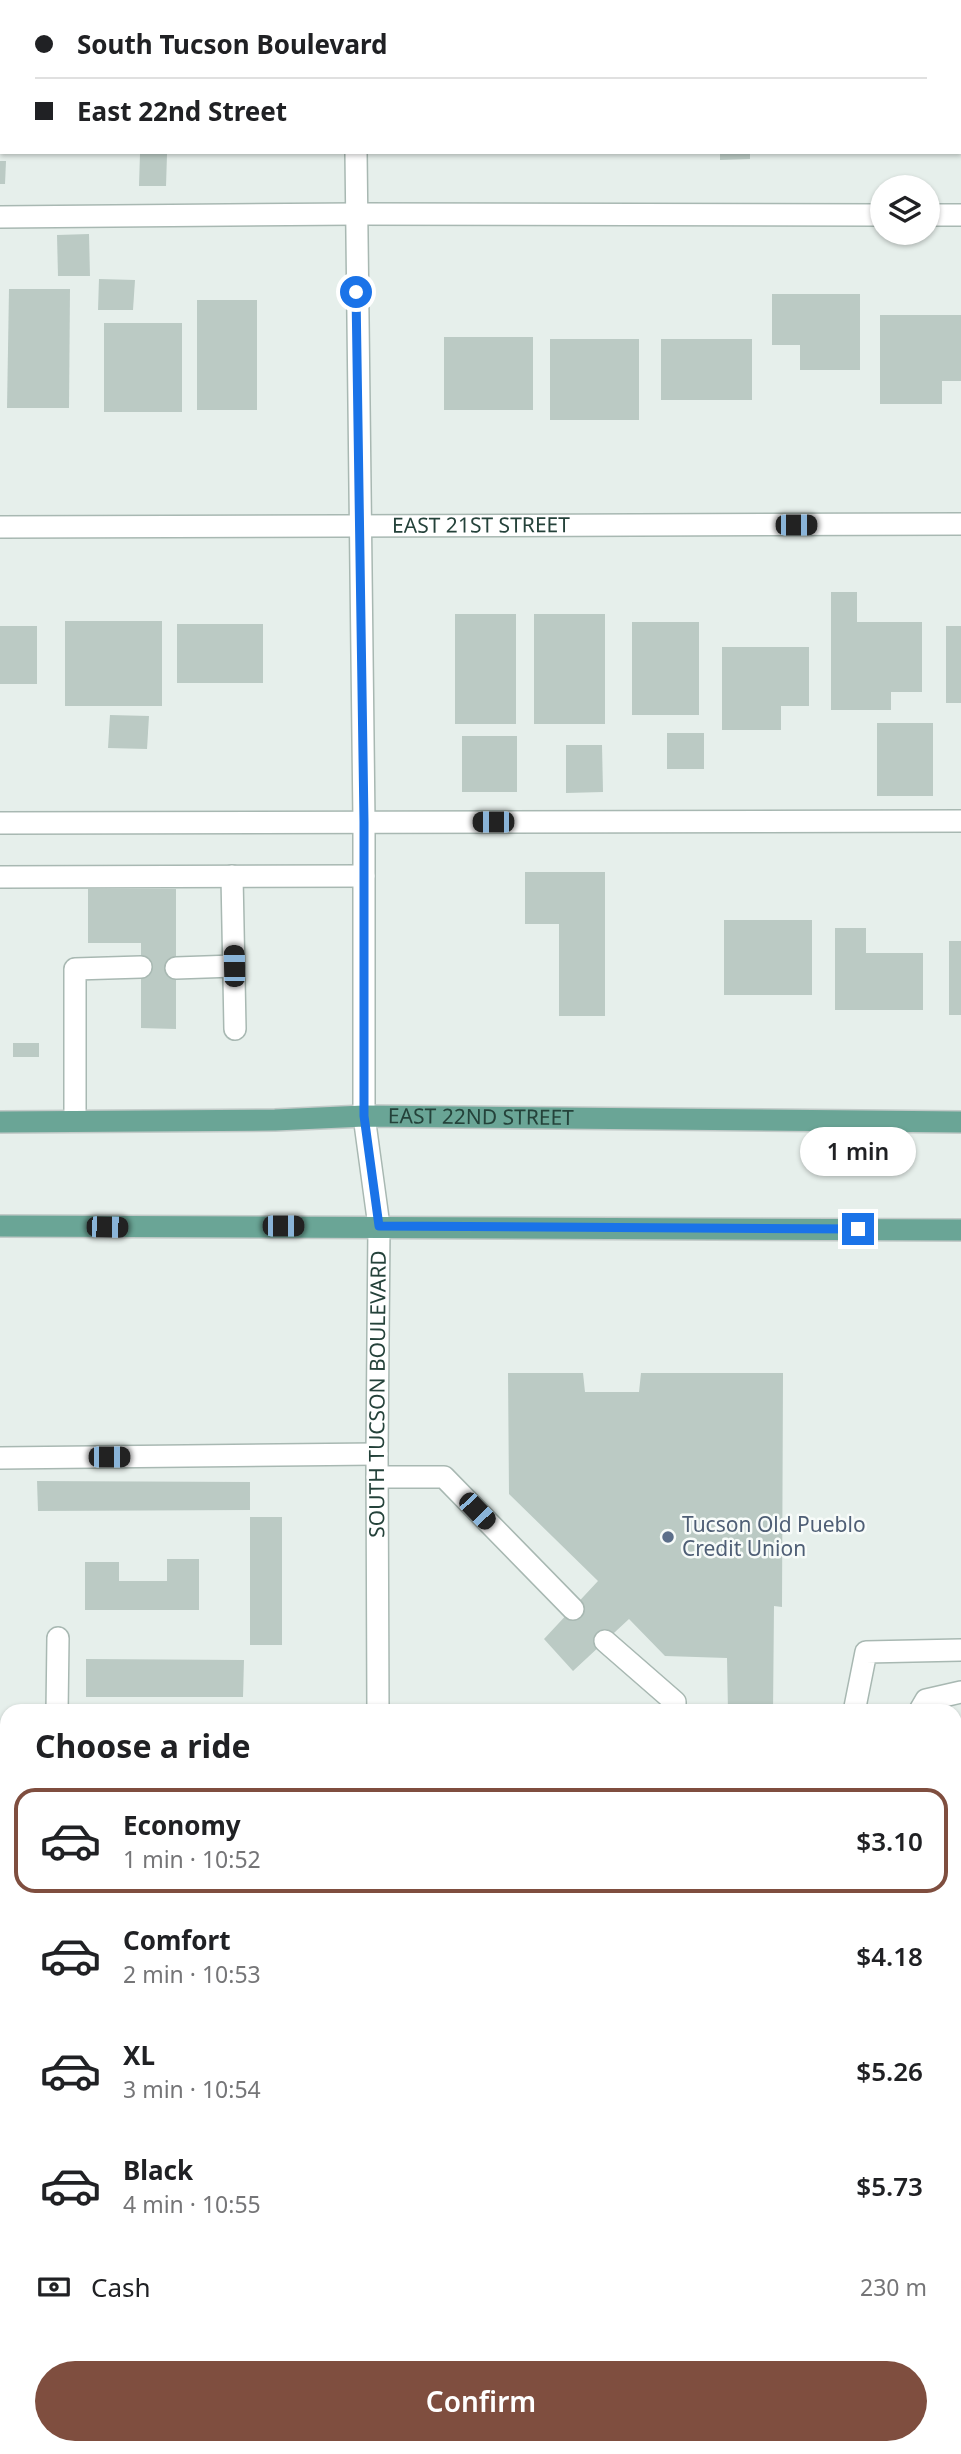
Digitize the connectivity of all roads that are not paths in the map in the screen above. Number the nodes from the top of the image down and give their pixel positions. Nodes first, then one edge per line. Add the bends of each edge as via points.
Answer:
1 (356, 154) edge
2 (356, 214) junction
3 (870, 215) edge
4 (940, 215) edge
5 (961, 215) edge
6 (0, 216) edge
7 (961, 524) edge
8 (0, 527) edge
9 (359, 527) junction
10 (961, 821) edge
11 (364, 822) junction
12 (0, 823) edge
13 (232, 876) junction
14 (364, 876) junction
15 (0, 877) edge
16 (234, 966) junction
17 (141, 967) dead end
18 (176, 968) dead end
19 (235, 1029) dead end
20 (364, 1116) junction
21 (75, 1121) junction
22 (0, 1122) edge
23 (961, 1122) edge
24 (0, 1226) edge
25 (379, 1226) junction
26 (961, 1230) edge
27 (376, 1454) junction
28 (0, 1458) edge
29 (376, 1477) junction
30 (573, 1609) dead end
31 (58, 1638) dead end
32 (605, 1642) dead end
33 (961, 1650) edge
34 (961, 1692) edge
35 (57, 1704) edge
36 (378, 1704) edge
37 (675, 1704) edge
38 (856, 1704) edge
39 (924, 1704) edge

1 - 2 street, SOUTH TUCSON BOULEVARD
2 - 3 street
2 - 6 street
2 - 9 street, SOUTH TUCSON BOULEVARD
4 - 5 street
7 - 9 street, EAST 21ST STREET
8 - 9 street, EAST 21ST STREET
9 - 11 street, SOUTH TUCSON BOULEVARD
10 - 11 street
11 - 12 street
11 - 14 street, SOUTH TUCSON BOULEVARD
13 - 14 street
13 - 15 street
13 - 16 street
14 - 20 street, SOUTH TUCSON BOULEVARD
16 - 18 street
16 - 19 street
17 - 21 street via 75,969
20 - 21 main road, EAST 22ND STREET
20 - 23 main road, EAST 22ND STREET
20 - 25 street, SOUTH TUCSON BOULEVARD
21 - 22 main road, EAST 22ND STREET
24 - 25 main road
25 - 26 main road
25 - 27 street, SOUTH TUCSON BOULEVARD
27 - 28 street
27 - 29 street, SOUTH TUCSON BOULEVARD
29 - 30 street via 444,1477
29 - 36 street, SOUTH TUCSON BOULEVARD
31 - 35 street
32 - 37 street
33 - 38 street via 866,1652
34 - 39 street

